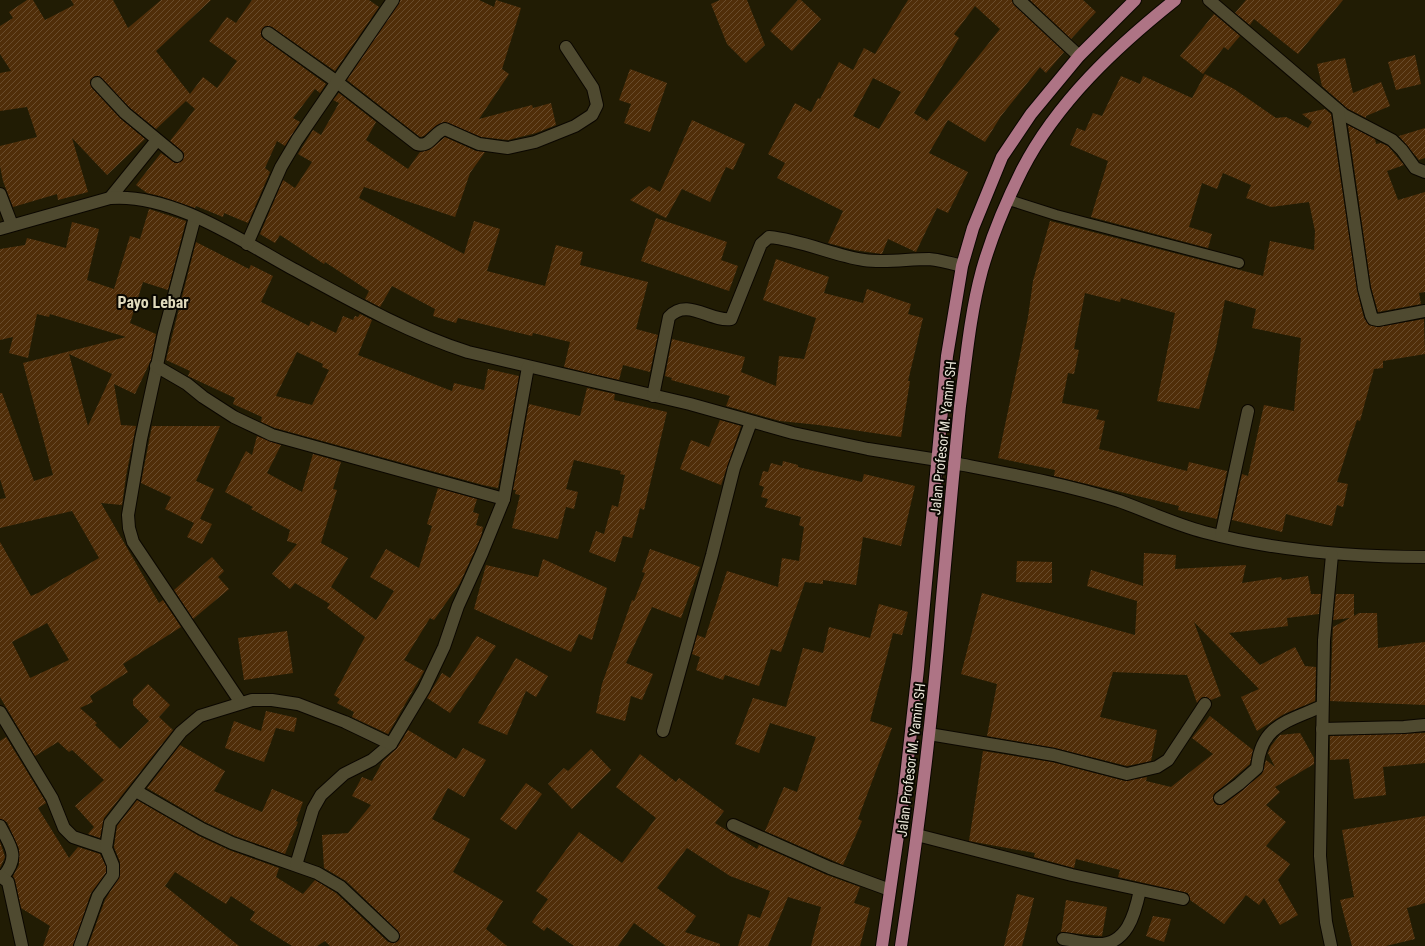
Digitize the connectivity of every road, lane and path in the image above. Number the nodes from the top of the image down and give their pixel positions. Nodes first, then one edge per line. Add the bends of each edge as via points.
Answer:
1 (393, 0) edge
2 (1019, 0) edge
3 (1175, 0) edge
4 (1209, 0) edge
5 (1131, 1) edge
6 (268, 33) dead end
7 (566, 47) dead end
8 (1079, 56) junction
9 (337, 82) junction
10 (97, 83) dead end
11 (1338, 110) junction
12 (157, 140) junction
13 (177, 156) dead end
14 (1425, 172) edge
15 (0, 194) edge
16 (110, 198) junction
17 (1009, 200) junction
18 (195, 217) junction
19 (12, 225) junction
20 (0, 229) edge
21 (247, 244) junction
22 (1239, 263) dead end
23 (962, 266) junction
24 (1425, 311) edge
25 (156, 366) junction
26 (528, 367) junction
27 (653, 396) junction
28 (1248, 411) dead end
29 (747, 420) junction
30 (938, 460) junction
31 (954, 463) junction
32 (504, 499) junction
33 (1222, 536) junction
34 (1332, 555) junction
35 (1425, 557) edge
36 (918, 669) junction
37 (936, 672) junction
38 (241, 703) junction
39 (1205, 704) dead end
40 (1322, 706) junction
41 (0, 712) edge
42 (1425, 725) edge
43 (1322, 729) junction
44 (663, 731) dead end
45 (929, 734) junction
46 (391, 744) junction
47 (136, 791) junction
48 (1220, 798) dead end
49 (733, 825) dead end
50 (0, 826) edge
51 (918, 835) junction
52 (106, 848) junction
53 (296, 864) junction
54 (1, 876) edge
55 (890, 890) junction
56 (1140, 890) junction
57 (1183, 899) dead end
58 (393, 936) dead end
59 (1063, 938) dead end
60 (22, 946) edge
61 (80, 946) edge
62 (882, 946) edge
63 (901, 946) edge
64 (1331, 946) edge

1 - 9 street
2 - 8 street
3 - 17 highway, Jalan Profesor M. Yamin SH via 1094,72 1048,127 1023,168
4 - 11 street
5 - 8 highway, Jalan Profesor M. Yamin SH
6 - 9 street
7 - 9 street via 593,88 597,105 595,111 575,126 535,142 508,148 479,144 445,129 439,131 427,144 420,145
8 - 23 highway, Jalan Profesor M. Yamin SH via 1031,114 1002,157 973,228
9 - 21 street via 281,167
10 - 12 street via 125,113
11 - 14 street via 1359,124 1392,140 1415,168
11 - 24 street via 1364,289 1371,315 1373,319 1378,320
12 - 13 street
12 - 16 street
15 - 19 street
16 - 18 street via 152,200
16 - 19 street
17 - 22 lane
17 - 31 highway, Jalan Profesor M. Yamin SH via 994,233 982,272 966,361
18 - 21 street
18 - 25 street
19 - 20 street
21 - 26 street via 368,310 434,342
23 - 27 street via 930,260 866,260 843,256 808,244 768,237 761,244 731,319 685,309 675,311 669,317
23 - 30 highway, Jalan Profesor M. Yamin SH via 947,356
25 - 32 street via 234,417 272,435
25 - 38 street via 128,515 129,528 133,542
26 - 27 street
26 - 32 street
27 - 29 street
28 - 33 street
29 - 30 street via 793,434
29 - 44 street
30 - 36 highway, Jalan Profesor M. Yamin SH
31 - 33 street via 1062,484 1120,502 1169,522
31 - 37 highway, Jalan Profesor M. Yamin SH
32 - 46 street via 458,606 444,647 424,689
33 - 34 street
34 - 35 street
34 - 40 street via 1324,640
36 - 37 highway
36 - 55 highway, Jalan Profesor M. Yamin SH
37 - 45 highway, Jalan Profesor M. Yamin SH
38 - 46 street via 259,700 298,704 345,722
38 - 47 street via 194,720 181,732
39 - 45 street via 1168,760 1157,767 1128,774 1047,754
40 - 43 street
40 - 48 street via 1273,729 1262,742 1257,768
41 - 52 street via 52,798 64,828 73,837
42 - 43 street
43 - 64 street via 1320,856 1326,922
45 - 51 highway, Jalan Profesor M. Yamin SH
46 - 53 street via 372,760 344,774 321,796 311,816
47 - 52 street via 110,823
47 - 53 street via 208,832 254,851
49 - 55 street via 830,868
50 - 54 street via 12,851 13,860 10,868
51 - 56 street
51 - 63 highway, Jalan Profesor M. Yamin SH
52 - 61 street via 113,865 113,875 98,896
53 - 58 street via 341,887
54 - 60 street via 8,882
55 - 62 highway, Jalan Profesor M. Yamin SH
56 - 57 street
56 - 59 street via 1134,918 1114,941 1096,944

